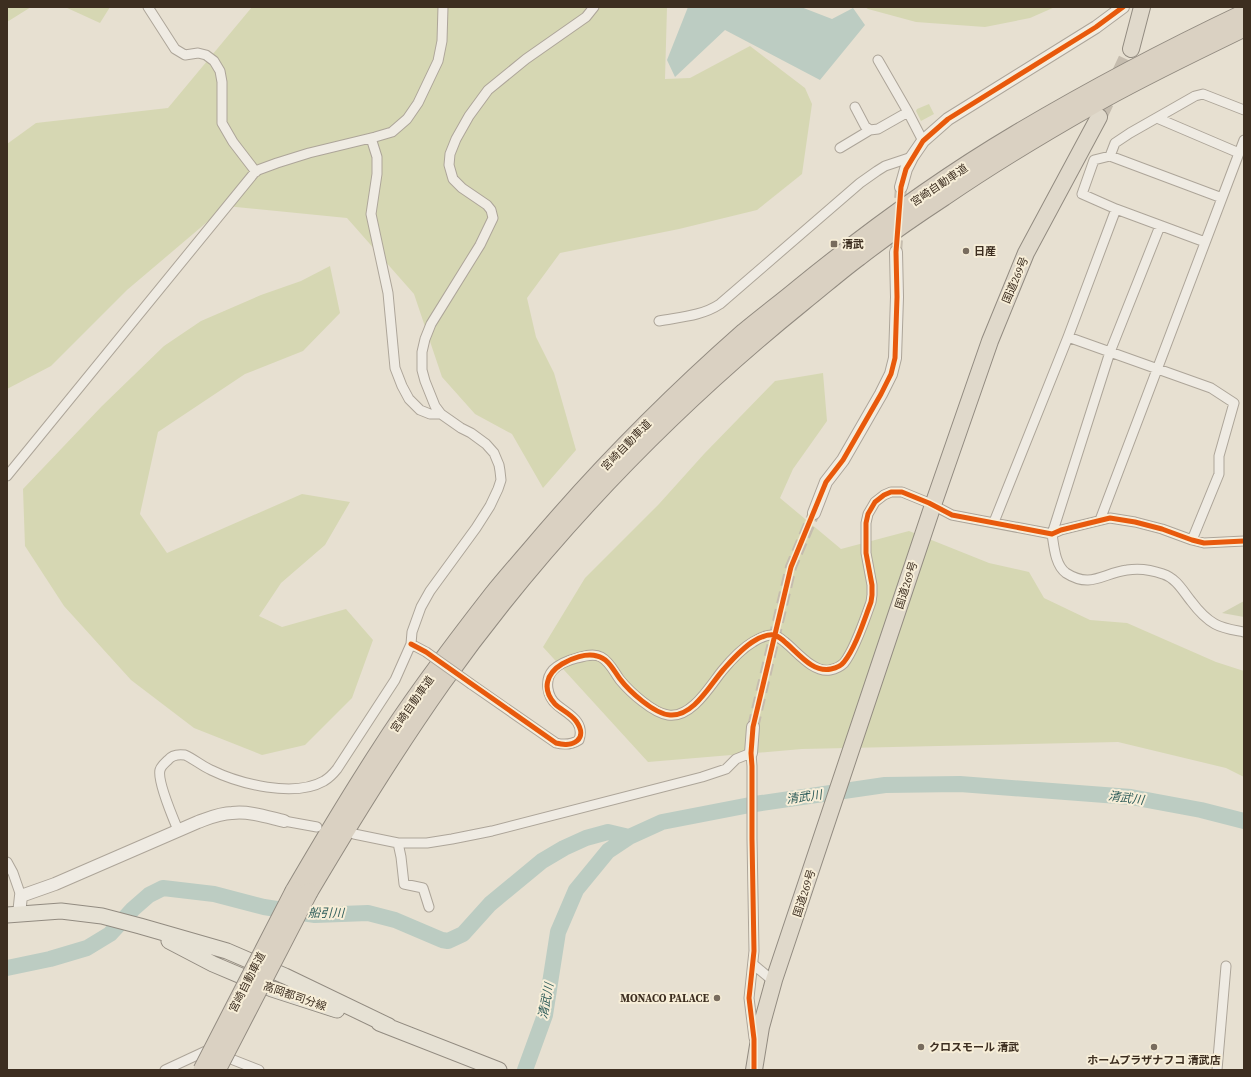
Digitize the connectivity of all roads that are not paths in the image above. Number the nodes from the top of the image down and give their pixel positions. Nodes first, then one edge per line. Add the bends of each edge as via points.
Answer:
1 (148, 7) edge
2 (443, 7) edge
3 (594, 7) edge
4 (1123, 7) edge
5 (1142, 7) edge
6 (1243, 18) edge
7 (1131, 48) tunnel mouth
8 (878, 60) dead end
9 (855, 107) dead end
10 (1244, 110) edge
11 (908, 112) junction
12 (1099, 117) tunnel mouth
13 (1157, 118) junction
14 (870, 130) junction
15 (371, 138) junction
16 (1244, 140) edge
17 (923, 141) junction
18 (840, 148) dead end
19 (1239, 153) junction
20 (1110, 156) junction
21 (912, 157) junction
22 (256, 172) junction
23 (901, 186) tunnel mouth
24 (1222, 198) junction
25 (1116, 209) junction
26 (1160, 226) junction
27 (1205, 242) junction
28 (896, 252) tunnel mouth
29 (659, 321) dead end
30 (1068, 337) junction
31 (1110, 352) junction
32 (1158, 369) junction
33 (441, 414) junction
34 (7, 476) edge
35 (933, 504) junction
36 (814, 513) tunnel mouth
37 (1100, 520) junction
38 (994, 522) junction
39 (1052, 534) junction
40 (1192, 540) junction
41 (1244, 541) edge
42 (1244, 632) edge
43 (411, 644) junction
44 (753, 727) tunnel mouth
45 (751, 753) junction
46 (284, 821) joint
47 (317, 828) dead end
48 (178, 830) junction
49 (354, 834) dead end
50 (398, 843) junction
51 (7, 862) edge
52 (301, 891) junction
53 (21, 896) junction
54 (429, 907) dead end
55 (13, 914) edge
56 (754, 965) junction
57 (1226, 966) dead end
58 (774, 980) junction
59 (165, 1070) edge
60 (202, 1070) edge
61 (217, 1070) edge
62 (259, 1070) edge
63 (499, 1070) edge
64 (754, 1070) edge
65 (1217, 1070) edge

1 - 22 street via 175,49 185,55 198,54 214,60 222,82 222,123
2 - 15 street via 442,41 438,61 418,103 407,119 392,132
3 - 33 street via 586,17 526,59 488,90 469,116 450,154 449,165 453,179 487,205 493,218 480,245 431,324 425,339 422,370 435,406
4 - 17 street via 1096,28 948,119
5 - 7 highway
6 - 52 highway, 宮崎自動車道 via 1170,64 1021,147 943,197 853,261 755,341 699,392 575,517 504,601 443,681 349,824
8 - 11 street
9 - 14 street via 865,126
10 - 13 street via 1203,94
11 - 14 street
11 - 17 street
12 - 35 highway, 国道269号 via 1026,253 990,341
13 - 19 street
13 - 20 street via 1115,143
14 - 18 street
15 - 22 street via 309,153
15 - 33 street via 377,157 377,174 371,214 388,293 395,368 409,400 420,410 430,414
16 - 19 street
17 - 21 street
19 - 24 street
20 - 24 street
20 - 25 street via 1094,160 1082,194
21 - 23 street
21 - 29 street via 885,166 860,183 720,304 692,316
22 - 34 street
24 - 27 street
25 - 26 street
25 - 30 street
26 - 27 street
26 - 31 street
27 - 32 street
28 - 36 street via 895,358 891,374 843,460 826,482
30 - 31 street
30 - 38 street
31 - 32 street
31 - 39 street
32 - 37 street
32 - 40 street via 1211,388 1234,403 1219,456 1219,474
33 - 43 street via 491,449 499,465 501,480 476,528 421,607 412,632
35 - 38 street via 952,515
35 - 43 street, bridge via 902,492 890,492 878,499 870,509 866,553 872,585 871,602 844,663 825,671 816,668 783,640 768,635 738,653 689,709 680,714 669,715 658,712 636,696 600,657 590,655 571,659 554,669 547,682 548,691 556,705 576,720 580,732 579,740 574,744 556,743
35 - 58 highway, 国道269号
37 - 39 street
37 - 40 street via 1110,518 1135,522
38 - 39 street
39 - 42 street via 1059,563 1067,573 1089,580 1127,570 1165,574 1174,580 1208,619 1225,628
40 - 41 street via 1204,543
43 - 48 street via 395,680 337,769 324,781 294,788 263,786 241,782 212,771 185,755 174,755 170,758 160,770 160,781
44 - 45 street
45 - 50 street via 736,759 726,769 648,792 478,834 427,843
45 - 56 street
46 - 47 street
46 - 48 street via 256,814 232,812
48 - 53 street via 55,884
49 - 50 street
50 - 54 street via 404,884 423,888
51 - 53 street
52 - 60 highway, 宮崎自動車道, bridge
52 - 61 highway, 宮崎自動車道, bridge
53 - 55 street
55 - 63 main road, 高岡都司分線 via 61,911 102,916 227,951 389,1026
56 - 58 street
56 - 64 street via 750,998
57 - 65 street
58 - 64 highway, 国道269号 via 761,1027
59 - 62 street via 208,1050

